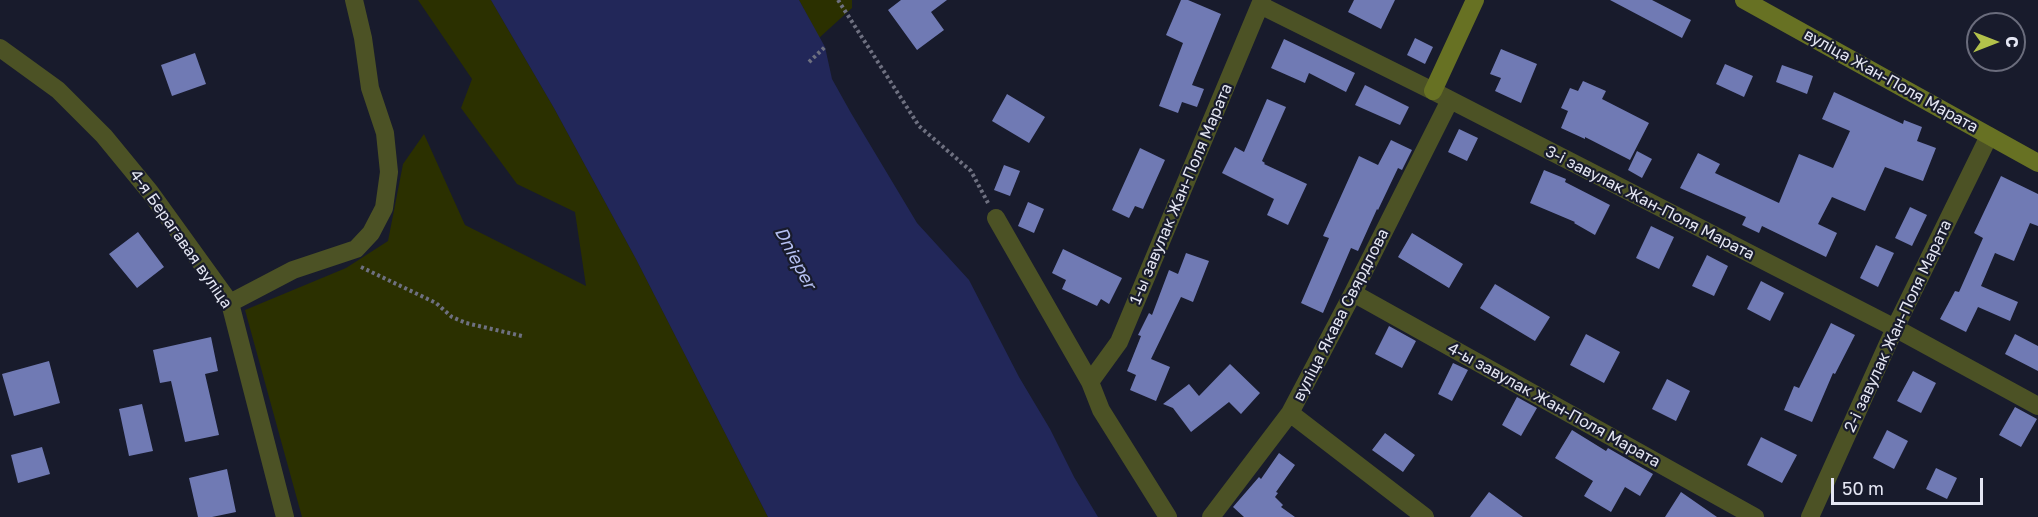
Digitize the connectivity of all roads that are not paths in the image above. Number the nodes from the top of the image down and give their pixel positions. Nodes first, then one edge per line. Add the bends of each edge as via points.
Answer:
1 (354, 0) edge
2 (1475, 0) edge
3 (1744, 0) edge
4 (1261, 2) edge
5 (0, 48) edge
6 (1433, 91) junction
7 (1450, 100) junction
8 (1989, 136) junction
9 (2038, 163) edge
10 (996, 218) road end
11 (1353, 293) junction
12 (230, 303) junction
13 (1895, 328) junction
14 (1090, 382) junction
15 (2038, 406) edge
16 (1290, 413) junction
17 (1813, 516) edge
18 (285, 517) edge
19 (1168, 517) edge
20 (1211, 517) edge
21 (1425, 517) edge
22 (1755, 517) edge

1 - 12 street via 370,88 385,133 389,172 384,208 371,233 356,249 293,270
2 - 6 street
3 - 8 street, вуліца Жан-Поля Марата
4 - 6 street, 3-і завулак Жан-Поля Марата
4 - 14 street, 1-ы завулак Жан-Поля Марата via 1119,342
5 - 12 street, 4-я Берагавая вуліца via 58,90 104,136
6 - 7 street, 3-і завулак Жан-Поля Марата
7 - 11 street, вуліца Якава Свярдлова
7 - 13 street, 3-і завулак Жан-Поля Марата
8 - 9 street, вуліца Жан-Поля Марата
8 - 13 street, 2-і завулак Жан-Поля Марата
10 - 14 street
11 - 16 street, вуліца Якава Свярдлова
11 - 22 street, 4-ы завулак Жан-Поля Марата
12 - 18 street, 4-я Берагавая вуліца
13 - 15 street, 3-і завулак Жан-Поля Марата
13 - 17 street, 2-і завулак Жан-Поля Марата
14 - 19 street via 1101,410
16 - 20 street, вуліца Якава Свярдлова
16 - 21 street

